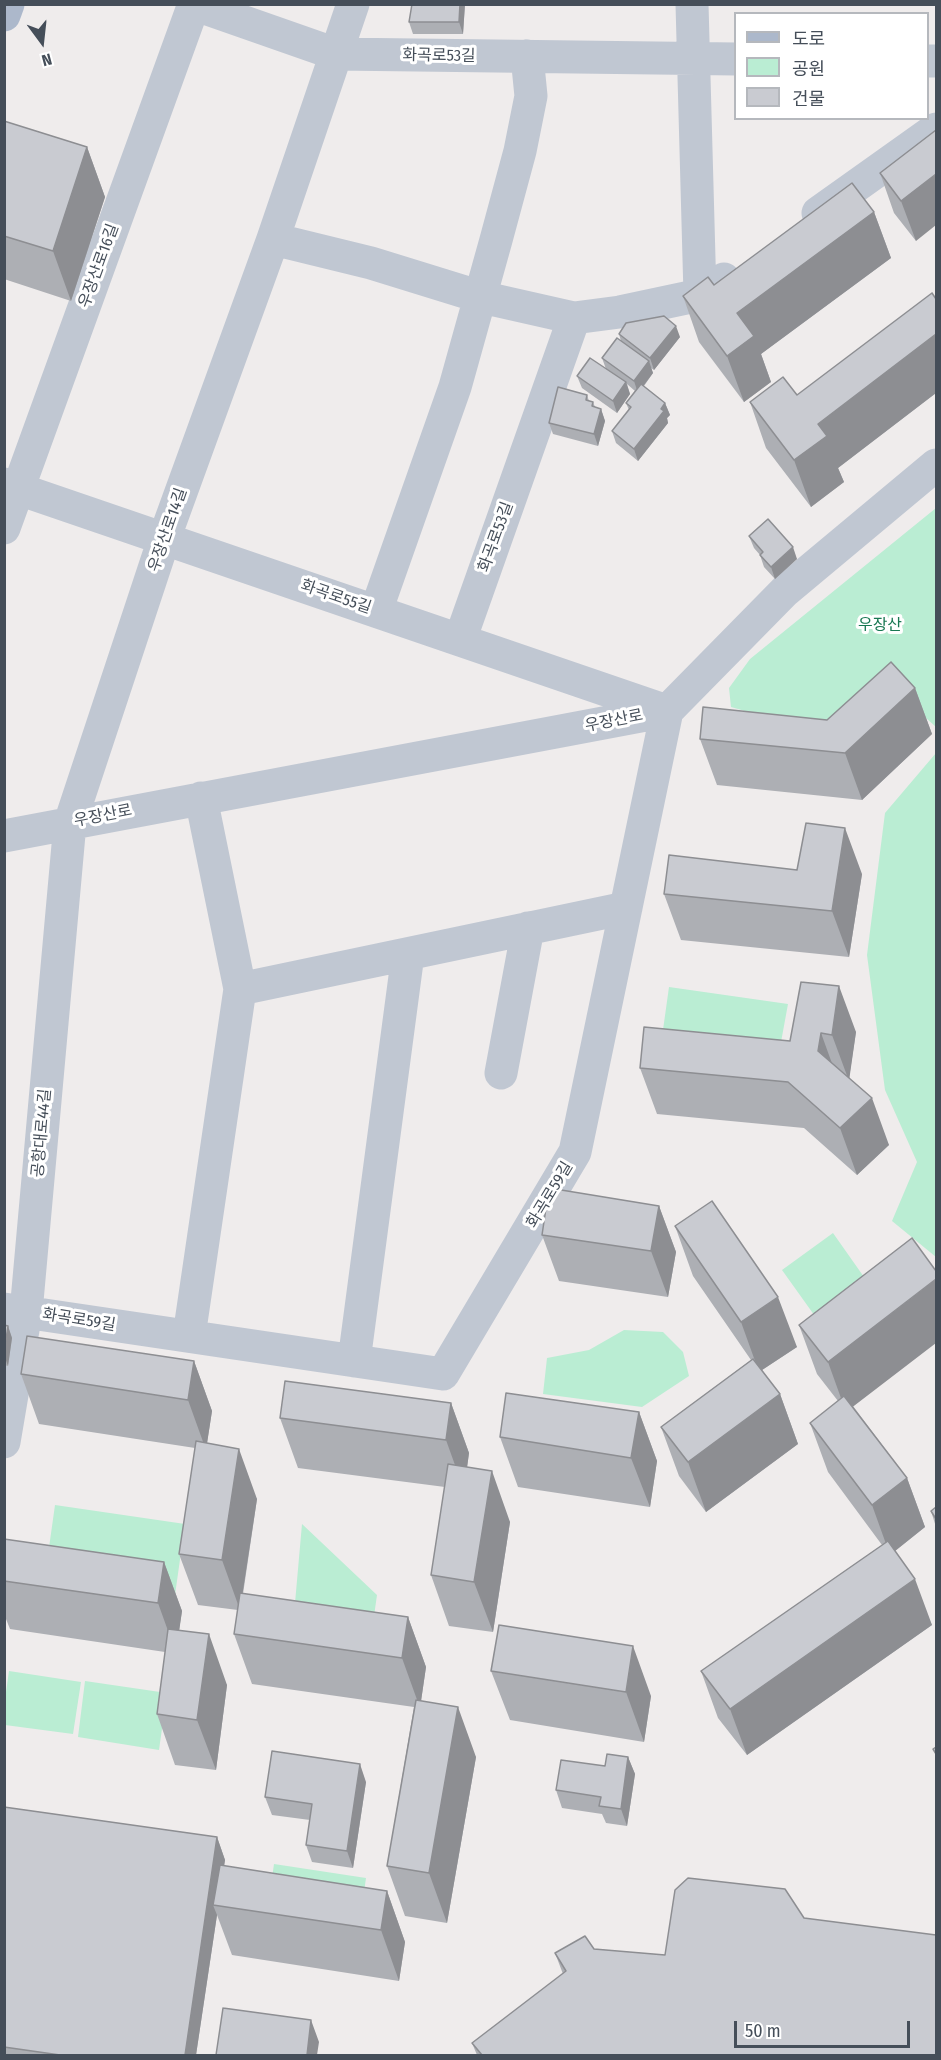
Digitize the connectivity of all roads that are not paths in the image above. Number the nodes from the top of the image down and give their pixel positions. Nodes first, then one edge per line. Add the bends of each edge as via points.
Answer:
1 (8, 4) edge
2 (352, 4) edge
3 (692, 4) edge
4 (194, 5) edge
5 (4, 15) edge
6 (336, 54) junction
7 (527, 56) junction
8 (693, 58) junction
9 (734, 59) edge
10 (936, 129) edge
11 (795, 229) edge
12 (273, 239) junction
13 (747, 262) edge
14 (700, 295) junction
15 (481, 297) junction
16 (574, 318) junction
17 (936, 465) edge
18 (11, 486) edge
19 (4, 528) edge
20 (164, 539) junction
21 (376, 611) junction
22 (460, 640) junction
23 (667, 711) junction
24 (201, 798) junction
25 (70, 822) junction
26 (4, 836) edge
27 (626, 908) junction
28 (528, 928) junction
29 (408, 954) junction
30 (240, 989) junction
31 (501, 1072) dead end
32 (15, 1310) edge
33 (189, 1336) junction
34 (354, 1361) junction
35 (4, 1442) edge

1 - 5 main road
2 - 6 street, 우장산로14길
3 - 8 street
4 - 6 street, 화곡로53길
4 - 18 street, 우장산로16길
6 - 7 street, 화곡로53길
6 - 12 street, 우장산로14길
7 - 8 street, 화곡로53길
7 - 15 street via 531,96 525,130
8 - 9 street, 화곡로53길
8 - 14 street
10 - 11 street
12 - 15 street
12 - 20 street, 우장산로14길
13 - 14 street
14 - 16 street
15 - 16 street
15 - 21 street via 455,387
16 - 22 street, 화곡로53길
17 - 23 street, 우장산로 via 785,591
18 - 19 street, 우장산로16길
18 - 20 street, 화곡로55길
20 - 21 street, 화곡로55길
20 - 25 street, 우장산로14길
21 - 22 street, 화곡로55길
22 - 23 street, 화곡로55길
23 - 24 street, 우장산로
23 - 27 street, 화곡로59길
24 - 25 street, 우장산로
24 - 30 street
25 - 26 street, 우장산로
25 - 32 street, 공항대로44길
27 - 28 street
27 - 34 street, 화곡로59길 via 576,1152 443,1374
28 - 29 street
28 - 31 street
29 - 30 street
29 - 34 street
30 - 33 street
32 - 33 street, 화곡로59길
32 - 35 street, 공항대로44길
33 - 34 street, 화곡로59길

